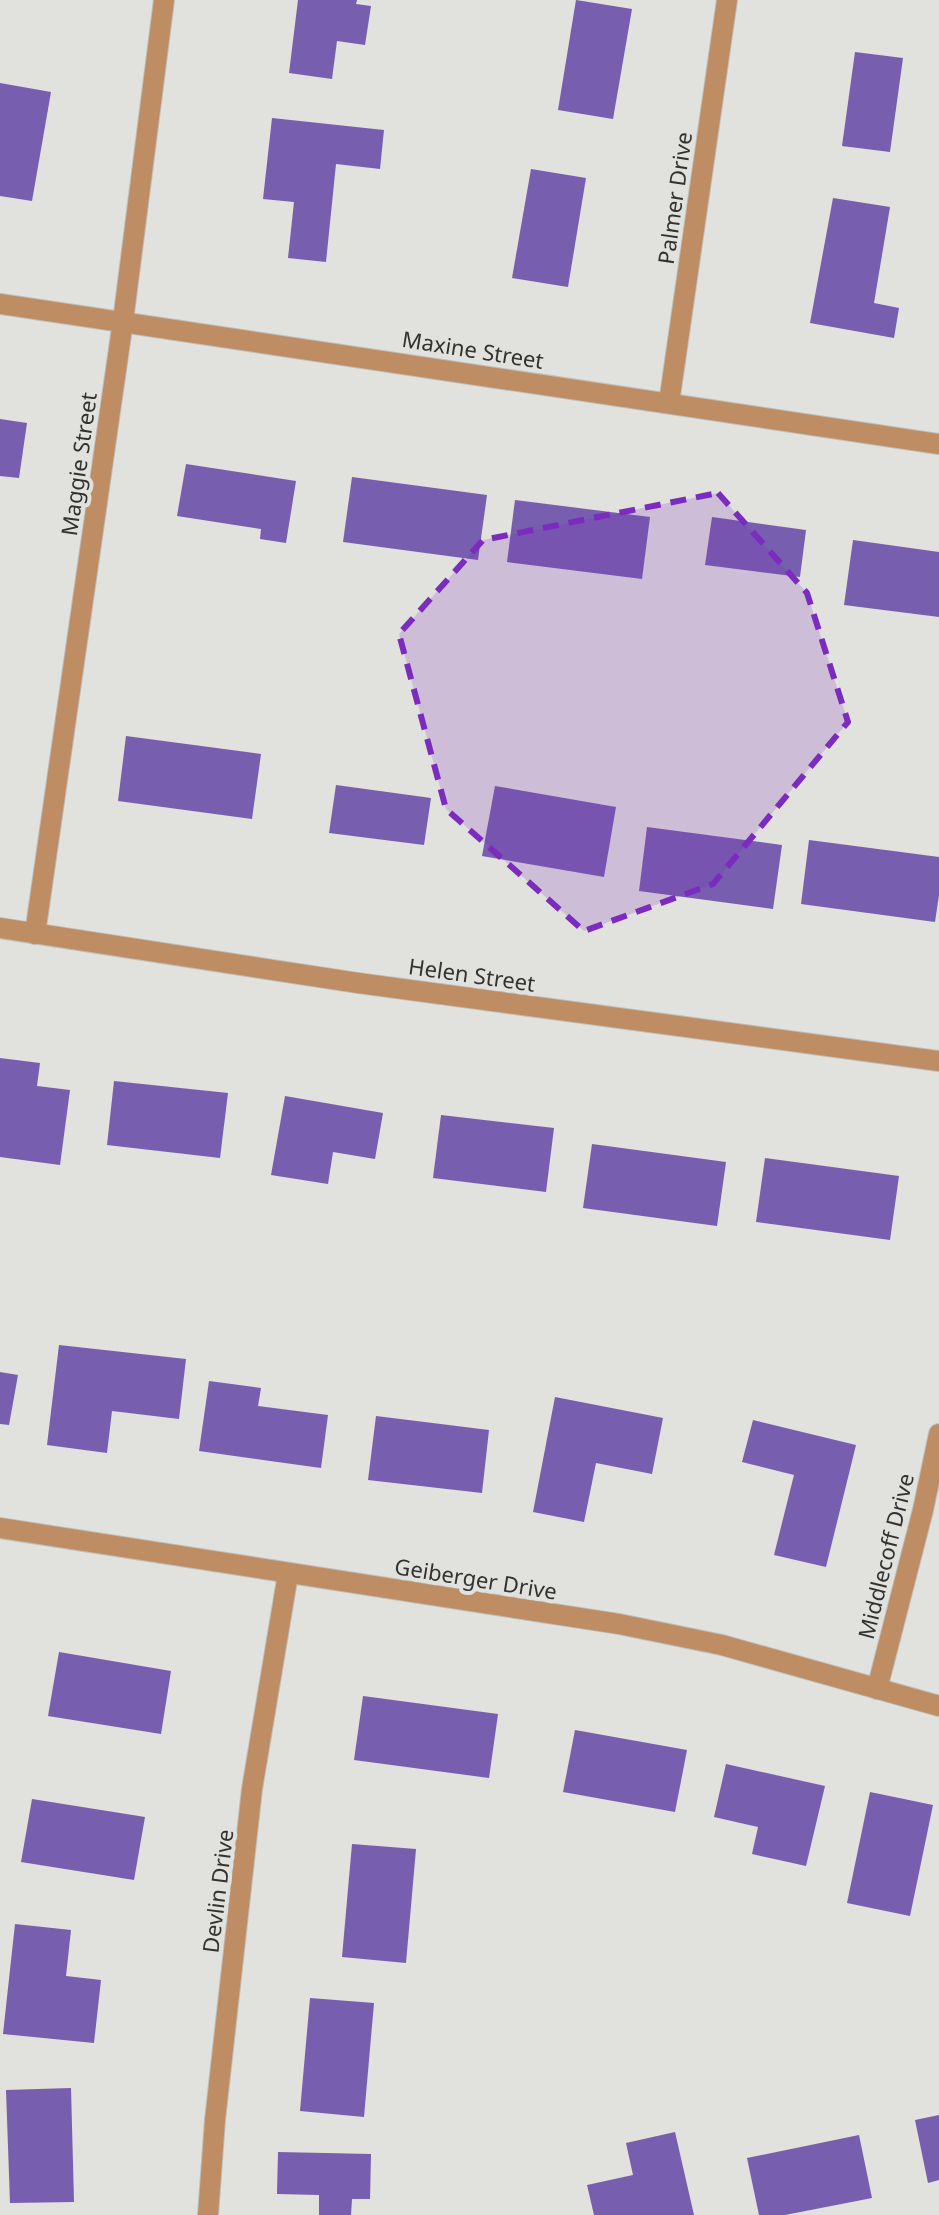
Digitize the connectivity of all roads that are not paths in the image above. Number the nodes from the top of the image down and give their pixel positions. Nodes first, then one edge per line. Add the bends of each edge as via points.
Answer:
1 (164, 0) edge
2 (727, 0) edge
3 (0, 304) edge
4 (123, 321) junction
5 (669, 403) junction
6 (939, 444) edge
7 (0, 928) edge
8 (35, 934) junction
9 (939, 1061) edge
10 (939, 1434) edge
11 (0, 1528) edge
12 (288, 1574) junction
13 (877, 1689) junction
14 (939, 1706) edge
15 (208, 2215) edge

1 - 4 street, Maggie Street
2 - 5 street, Palmer Drive
3 - 4 street, Maxine Street
4 - 5 street, Maxine Street
4 - 8 street, Maggie Street
5 - 6 street, Maxine Street
7 - 8 street, Helen Street
8 - 9 street, Helen Street
10 - 13 street, Middlecoff Drive
11 - 12 street, Geiberger Drive
12 - 13 street, Geiberger Drive via 619,1624 722,1645
12 - 15 street, Devlin Drive via 252,1789
13 - 14 street, Geiberger Drive

